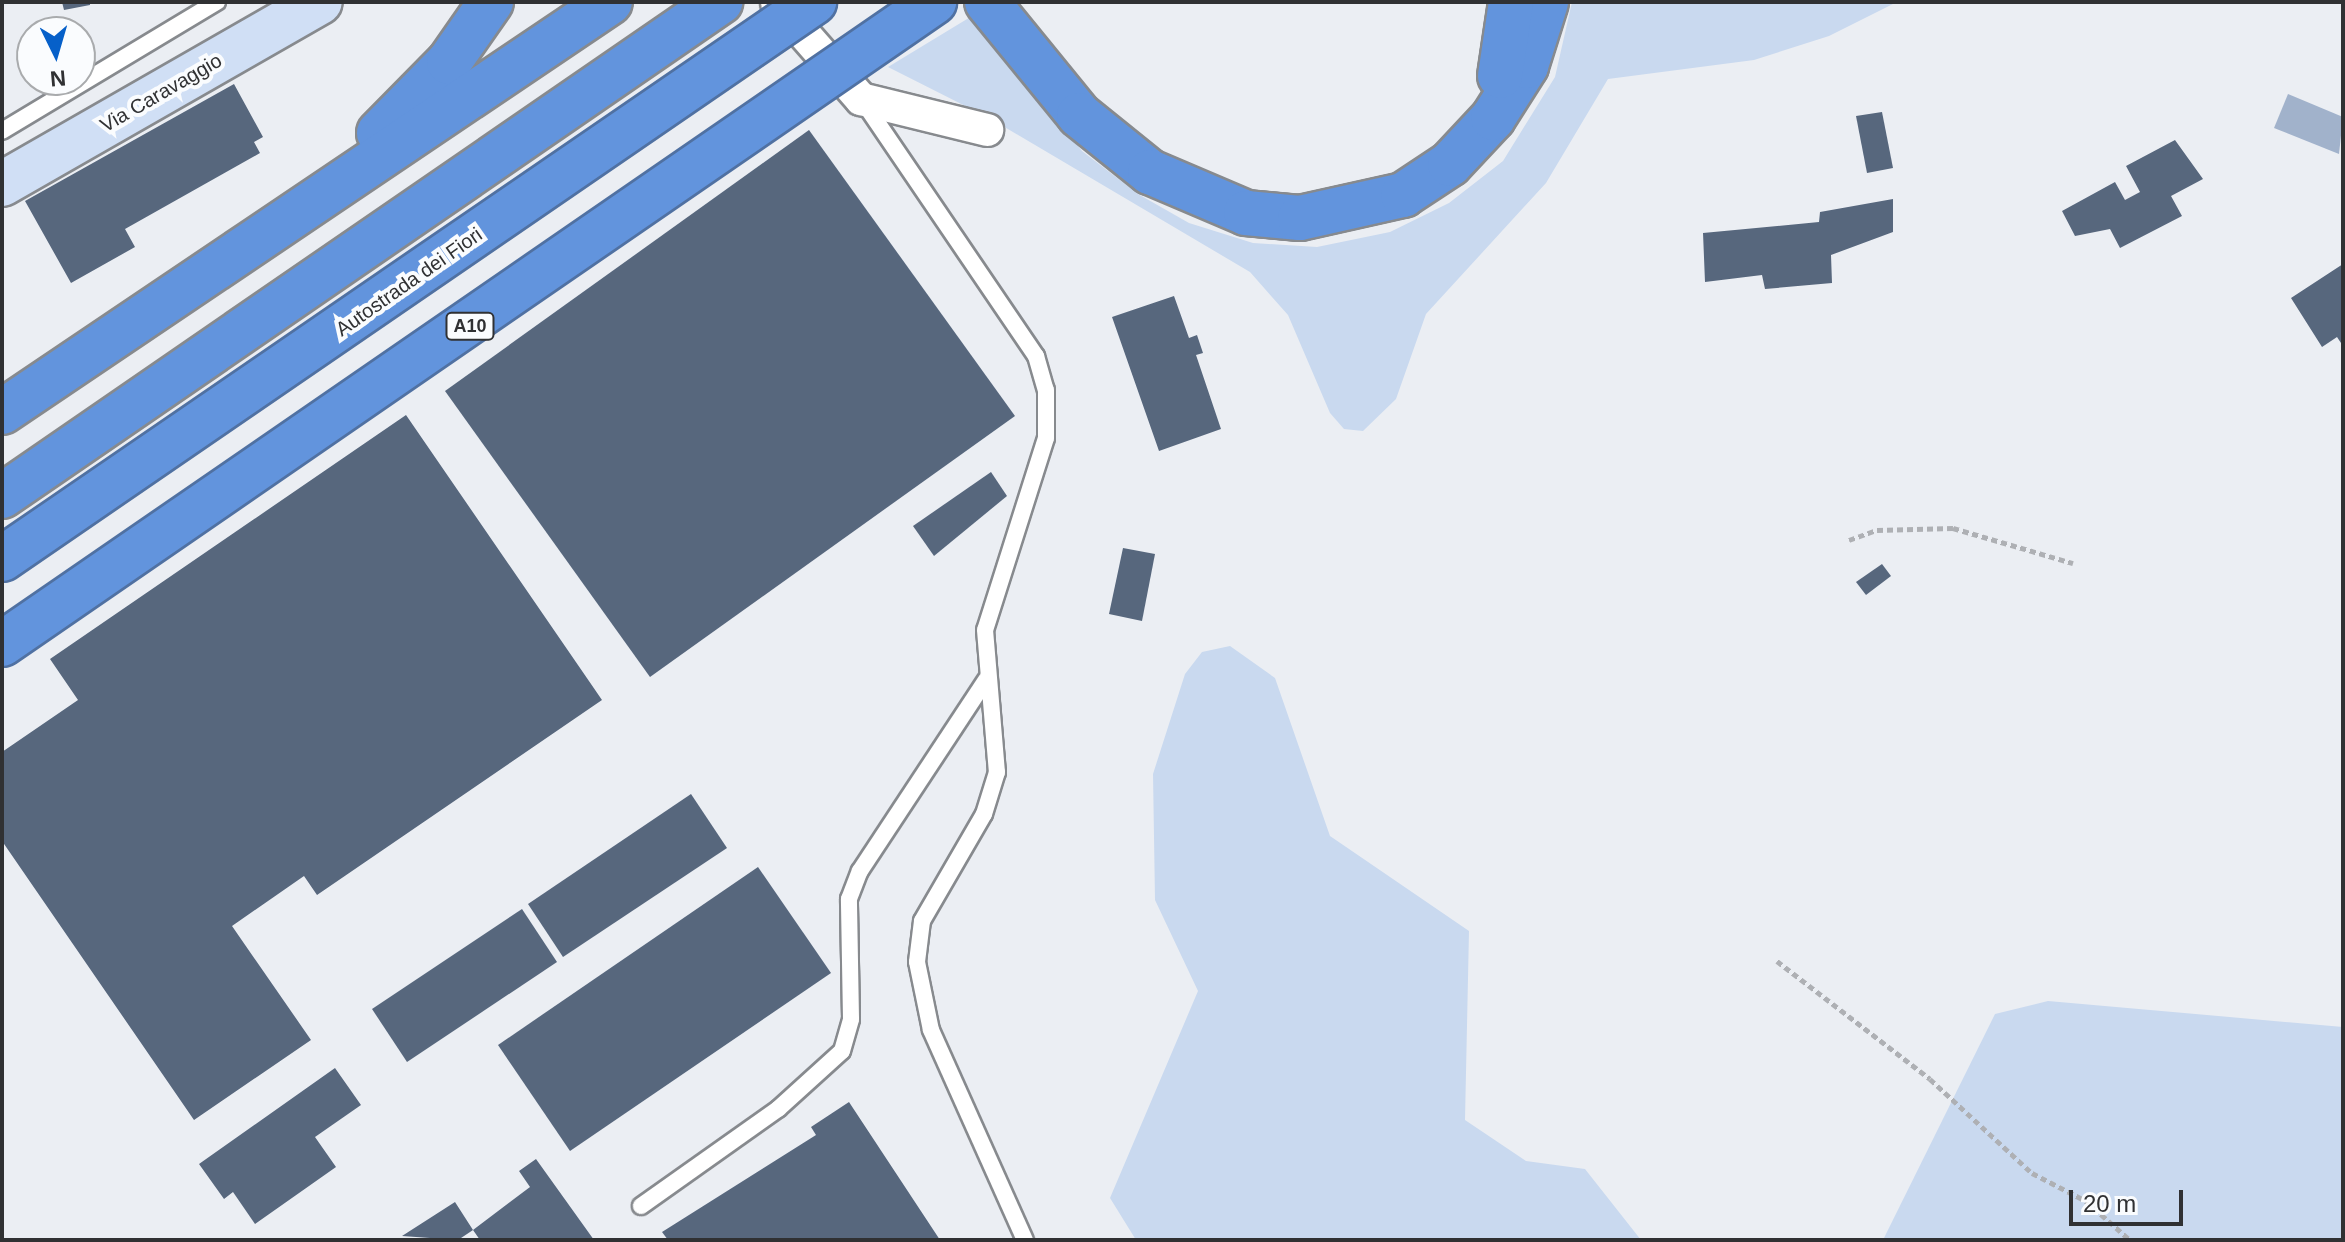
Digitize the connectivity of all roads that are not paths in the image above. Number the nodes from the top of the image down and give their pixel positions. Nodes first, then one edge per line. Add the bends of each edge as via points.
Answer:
1 (217, 2) edge
2 (320, 2) edge
3 (491, 2) edge
4 (610, 2) edge
5 (720, 2) edge
6 (777, 2) edge
7 (814, 2) edge
8 (934, 2) edge
9 (987, 2) edge
10 (1511, 2) edge
11 (1546, 2) edge
12 (861, 99) junction
13 (1493, 118) junction
14 (987, 130) dead end
15 (2, 131) edge
16 (2, 184) edge
17 (264, 235) junction
18 (2, 412) edge
19 (2, 496) edge
20 (2, 559) edge
21 (2, 644) edge
22 (986, 680) junction
23 (641, 1206) dead end
24 (1025, 1240) edge

1 - 15 lane
2 - 16 street, Via Caravaggio
3 - 17 highway via 422,92
4 - 17 highway
5 - 19 highway
6 - 12 street
7 - 20 highway, Autostrada dei Fiori, bridge
8 - 21 highway, A10, bridge
9 - 13 highway via 1106,141 1150,172 1246,213 1300,218 1403,195 1450,164
10 - 13 highway
11 - 13 highway via 1526,66
12 - 14 street
12 - 22 lane via 1036,356 1046,390 1046,438 985,630
17 - 18 highway
22 - 23 lane via 860,871 849,899 851,1009 842,1051 778,1109
22 - 24 lane via 998,731 997,772 984,814 922,921 917,962 931,1030

